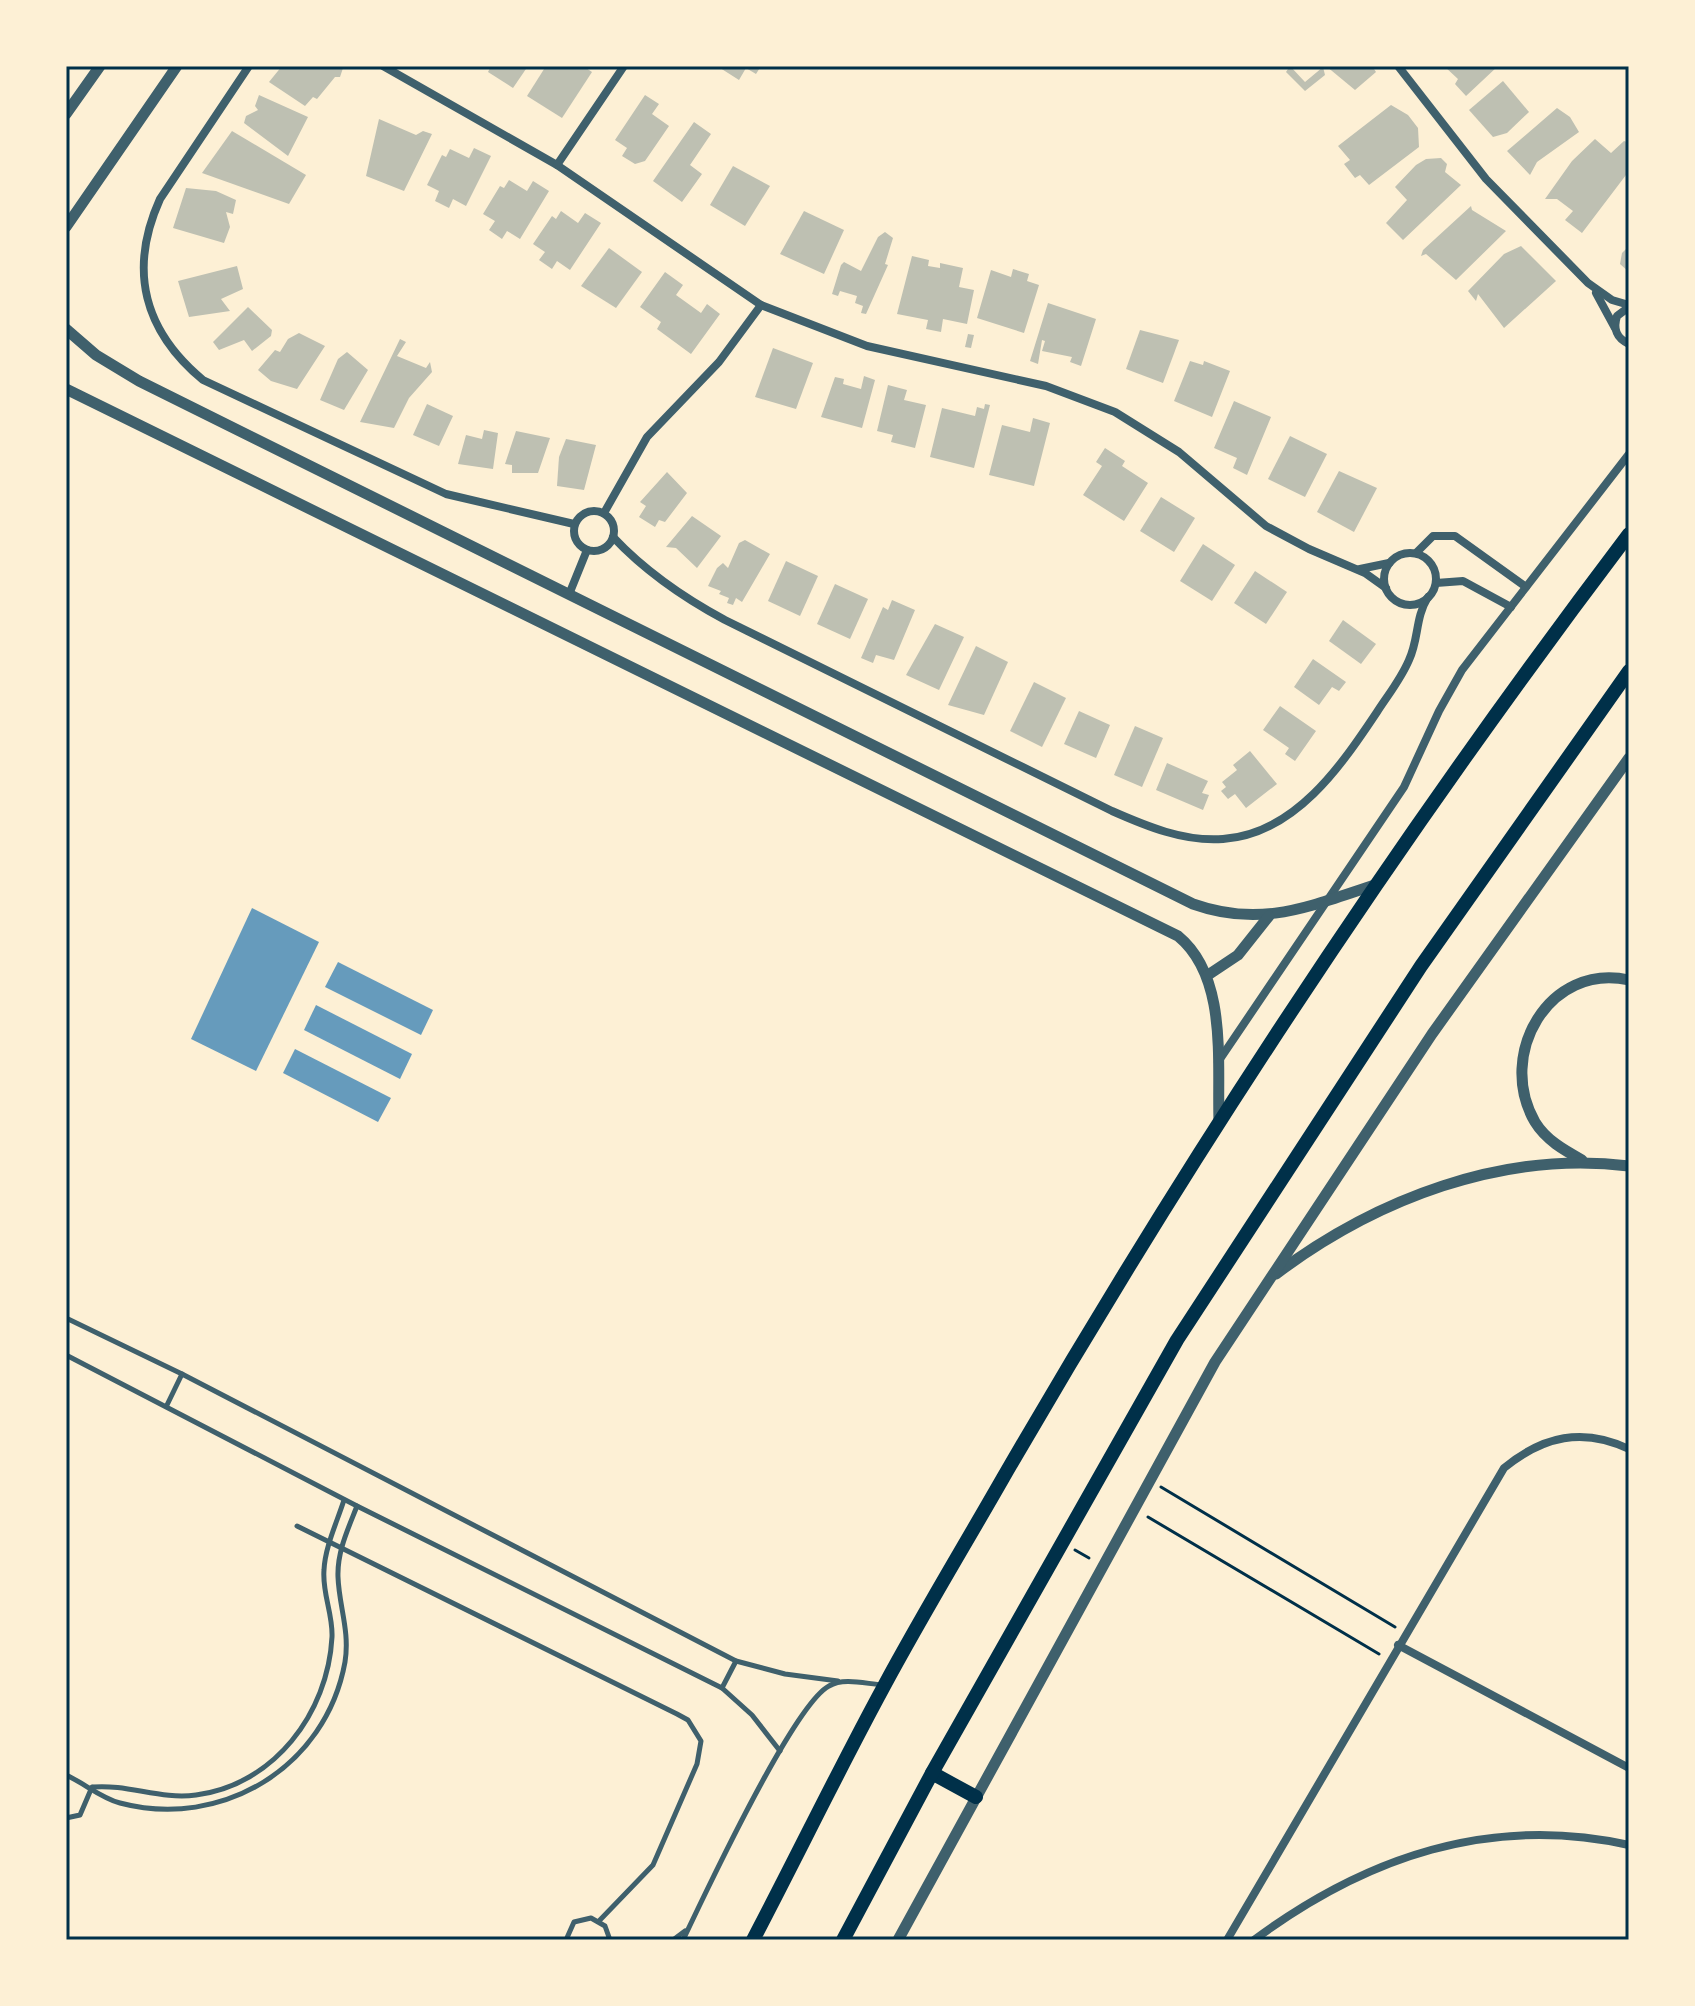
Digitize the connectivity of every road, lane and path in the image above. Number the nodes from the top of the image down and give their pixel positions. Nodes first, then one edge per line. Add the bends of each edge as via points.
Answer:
1 (100, 66) edge
2 (177, 66) edge
3 (249, 66) edge
4 (383, 66) edge
5 (624, 66) edge
6 (1398, 66) edge
7 (66, 114) edge
8 (557, 165) junction
9 (66, 227) edge
10 (1588, 283) junction
11 (761, 305) junction
12 (1629, 306) edge
13 (1615, 328) junction
14 (66, 329) edge
15 (1629, 344) edge
16 (66, 389) edge
17 (1629, 454) edge
18 (604, 513) junction
19 (574, 524) junction
20 (1629, 534) edge
21 (613, 537) junction
22 (587, 550) junction
23 (1416, 553) junction
24 (1389, 563) junction
25 (1355, 568) junction
26 (1436, 583) junction
27 (1526, 587) junction
28 (1386, 588) junction
29 (570, 592) junction
30 (1428, 597) junction
31 (1405, 604) junction
32 (1511, 607) junction
33 (1416, 629) junction
34 (1629, 671) edge
35 (1629, 758) edge
36 (1378, 884) junction
37 (1329, 900) junction
38 (1269, 916) junction
39 (1208, 975) junction
40 (1629, 980) edge
41 (1217, 1064) junction
42 (1219, 1122) junction
43 (1582, 1160) junction
44 (1629, 1166) edge
45 (1269, 1279) junction
46 (66, 1318) edge
47 (66, 1355) edge
48 (182, 1374) junction
49 (167, 1405) junction
50 (1629, 1449) edge
51 (1150, 1481) junction
52 (344, 1500) junction
53 (357, 1506) junction
54 (1134, 1509) junction
55 (297, 1526) dead end
56 (331, 1542) junction
57 (1061, 1542) junction
58 (342, 1547) junction
59 (1102, 1566) junction
60 (1405, 1634) junction
61 (1398, 1645) junction
62 (1390, 1660) junction
63 (736, 1661) junction
64 (838, 1681) junction
65 (884, 1685) junction
66 (722, 1688) junction
67 (780, 1751) junction
68 (282, 1752) junction
69 (292, 1760) junction
70 (1629, 1768) edge
71 (932, 1773) junction
72 (66, 1775) edge
73 (92, 1787) junction
74 (976, 1797) junction
75 (66, 1818) edge
76 (1629, 1845) edge
77 (599, 1921) junction
78 (689, 1927) junction
79 (566, 1940) edge
80 (610, 1940) edge
81 (673, 1940) edge
82 (683, 1940) edge
83 (753, 1940) edge
84 (843, 1940) edge
85 (898, 1940) edge
86 (1227, 1940) edge
87 (1254, 1940) edge

1 - 7 street
2 - 9 street
3 - 19 street via 150,221 144,283 166,342 203,380 425,486 470,502
4 - 8 street
5 - 8 street
6 - 10 street via 1464,155
8 - 11 street
10 - 12 street
10 - 13 street
11 - 18 street via 719,362 647,437
11 - 25 street via 867,346 1046,386 1115,412 1179,452 1266,526
12 - 13 street via 1617,316
13 - 15 street
14 - 29 street via 139,381
16 - 39 street via 1178,936 1192,947
17 - 27 street
18 - 19 street via 587,511
18 - 21 street via 613,524
19 - 22 street via 574,537
20 - 36 main road
21 - 22 street via 606,547
21 - 33 street via 643,566 725,620 1112,811 1149,827 1202,838 1245,835 1272,824 1312,796 1342,763 1400,677
22 - 29 street
23 - 24 street
23 - 26 street via 1430,561
23 - 27 street via 1433,536 1455,536
24 - 25 street
24 - 28 street
25 - 28 street
26 - 30 street
26 - 32 street via 1463,581
27 - 32 street
28 - 31 street
29 - 38 street via 1193,904 1231,915
30 - 31 street
30 - 33 street
31 - 33 street
32 - 37 street via 1462,670 1404,787
34 - 57 main road via 1421,966 1186,1327
35 - 45 street via 1432,1034
36 - 37 street
36 - 42 main road
37 - 38 street
37 - 41 street
38 - 39 street via 1250,944
39 - 41 street
40 - 43 street via 1590,981 1563,993 1540,1013 1526,1038 1520,1068 1523,1097 1536,1124 1556,1146
41 - 42 street
42 - 65 main road via 1103,1306
43 - 44 street
43 - 45 street via 1475,1177 1419,1193 1315,1244
45 - 51 street via 1215,1362
46 - 48 lane
47 - 49 lane
48 - 49 lane
48 - 63 lane
49 - 52 lane
50 - 60 street via 1580,1435 1552,1439 1526,1450 1504,1468
51 - 54 street
51 - 60 path
52 - 53 lane
52 - 56 lane
53 - 58 lane
53 - 66 lane
54 - 59 street
54 - 62 path
55 - 56 lane
56 - 58 lane
56 - 68 lane via 324,1570 332,1632 328,1667 315,1704
57 - 59 path
57 - 71 main road
58 - 69 lane via 338,1579 347,1642 342,1675 323,1721
58 - 77 lane via 677,1714 696,1729 701,1753 660,1853 645,1877
59 - 74 street
60 - 61 street
61 - 62 street
61 - 70 street
62 - 86 street
63 - 64 lane
63 - 66 lane
64 - 65 lane
64 - 67 lane via 815,1696
65 - 83 main road
66 - 67 lane
67 - 78 lane
68 - 69 lane
68 - 73 lane via 251,1777 213,1792 173,1796
69 - 73 lane via 250,1792 200,1808 124,1804
71 - 74 main road
71 - 84 main road
72 - 73 lane
73 - 75 lane via 80,1815
74 - 85 street
76 - 87 street via 1537,1833 1435,1848 1338,1884
77 - 79 lane via 574,1922
77 - 80 lane
78 - 81 lane
78 - 82 lane

